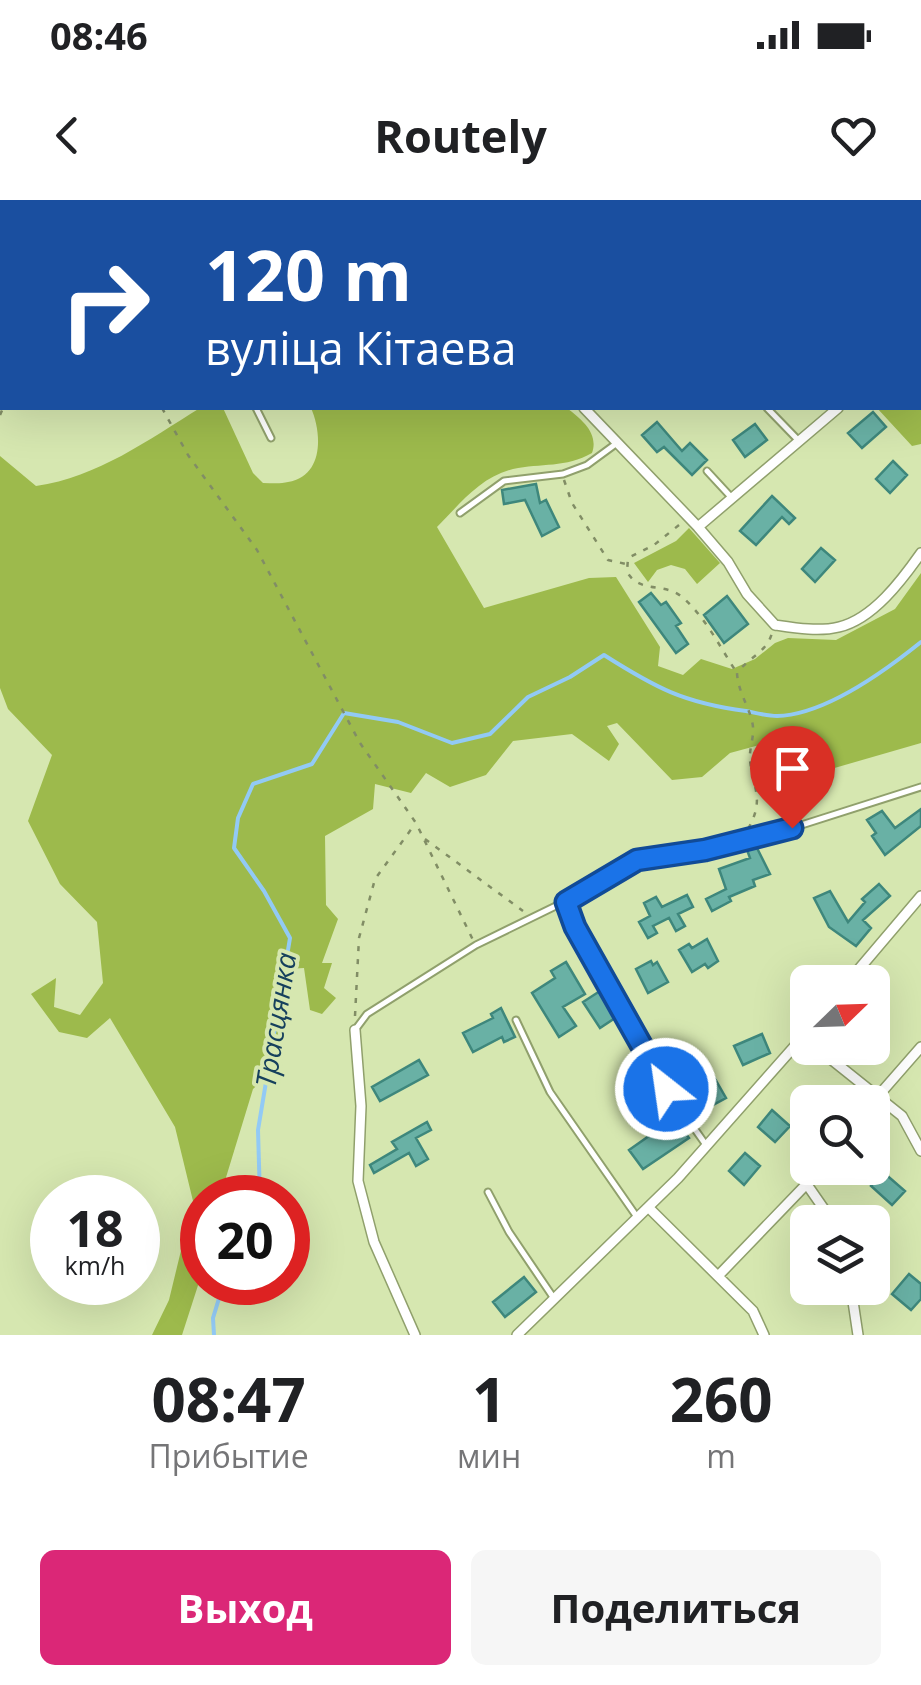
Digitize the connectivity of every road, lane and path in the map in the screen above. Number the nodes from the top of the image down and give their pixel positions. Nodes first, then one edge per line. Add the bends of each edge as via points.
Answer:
1 (163, 410) edge
2 (257, 410) edge
3 (586, 410) edge
4 (769, 410) edge
5 (836, 410) edge
6 (272, 438) dead end
7 (799, 441) junction
8 (617, 442) junction
9 (707, 471) dead end
10 (562, 474) junction
11 (732, 497) junction
12 (460, 513) dead end
13 (688, 516) junction
14 (698, 527) junction
15 (921, 554) edge
16 (626, 564) junction
17 (775, 625) junction
18 (737, 673) junction
19 (921, 787) edge
20 (416, 822) junction
21 (424, 838) junction
22 (742, 840) junction
23 (921, 896) edge
24 (566, 902) junction
25 (531, 916) junction
26 (476, 946) junction
27 (862, 965) edge
28 (516, 1020) dead end
29 (355, 1030) junction
30 (921, 1047) edge
31 (790, 1054) edge
32 (836, 1065) edge
33 (858, 1085) edge
34 (888, 1085) edge
35 (890, 1109) edge
36 (707, 1147) junction
37 (921, 1151) edge
38 (808, 1186) joint
39 (488, 1192) dead end
40 (821, 1205) edge
41 (649, 1208) junction
42 (638, 1218) junction
43 (719, 1275) junction
44 (555, 1300) junction
45 (853, 1305) edge
46 (415, 1335) edge
47 (518, 1335) edge
48 (764, 1335) edge
49 (858, 1335) edge

1 - 20 path via 256,550 360,744
2 - 6 lane
3 - 8 street
4 - 7 lane
5 - 7 street
7 - 11 street
8 - 10 lane
8 - 13 street
9 - 11 lane
10 - 12 lane via 504,482
10 - 16 path via 572,504 608,560
11 - 14 street
13 - 14 street
13 - 16 path
14 - 17 street
15 - 17 street via 902,581 840,627
16 - 18 path via 642,586 679,593
17 - 18 path via 769,646
18 - 22 path via 753,726 750,760 757,783 756,815
19 - 22 lane
20 - 21 path
20 - 29 path via 376,879 359,938
21 - 25 path
21 - 26 path
22 - 24 lane via 637,860
23 - 27 street
24 - 25 lane
24 - 36 lane via 666,1089
25 - 26 lane
26 - 29 lane via 367,1014
28 - 42 lane via 550,1092
29 - 46 street via 358,1181 374,1242
30 - 34 street
31 - 36 street
32 - 33 street
35 - 37 street via 902,1116
36 - 41 street
38 - 40 street
38 - 43 street
39 - 44 lane
41 - 42 street
41 - 43 street
42 - 44 street
43 - 48 street via 754,1311
44 - 47 street
45 - 49 street

